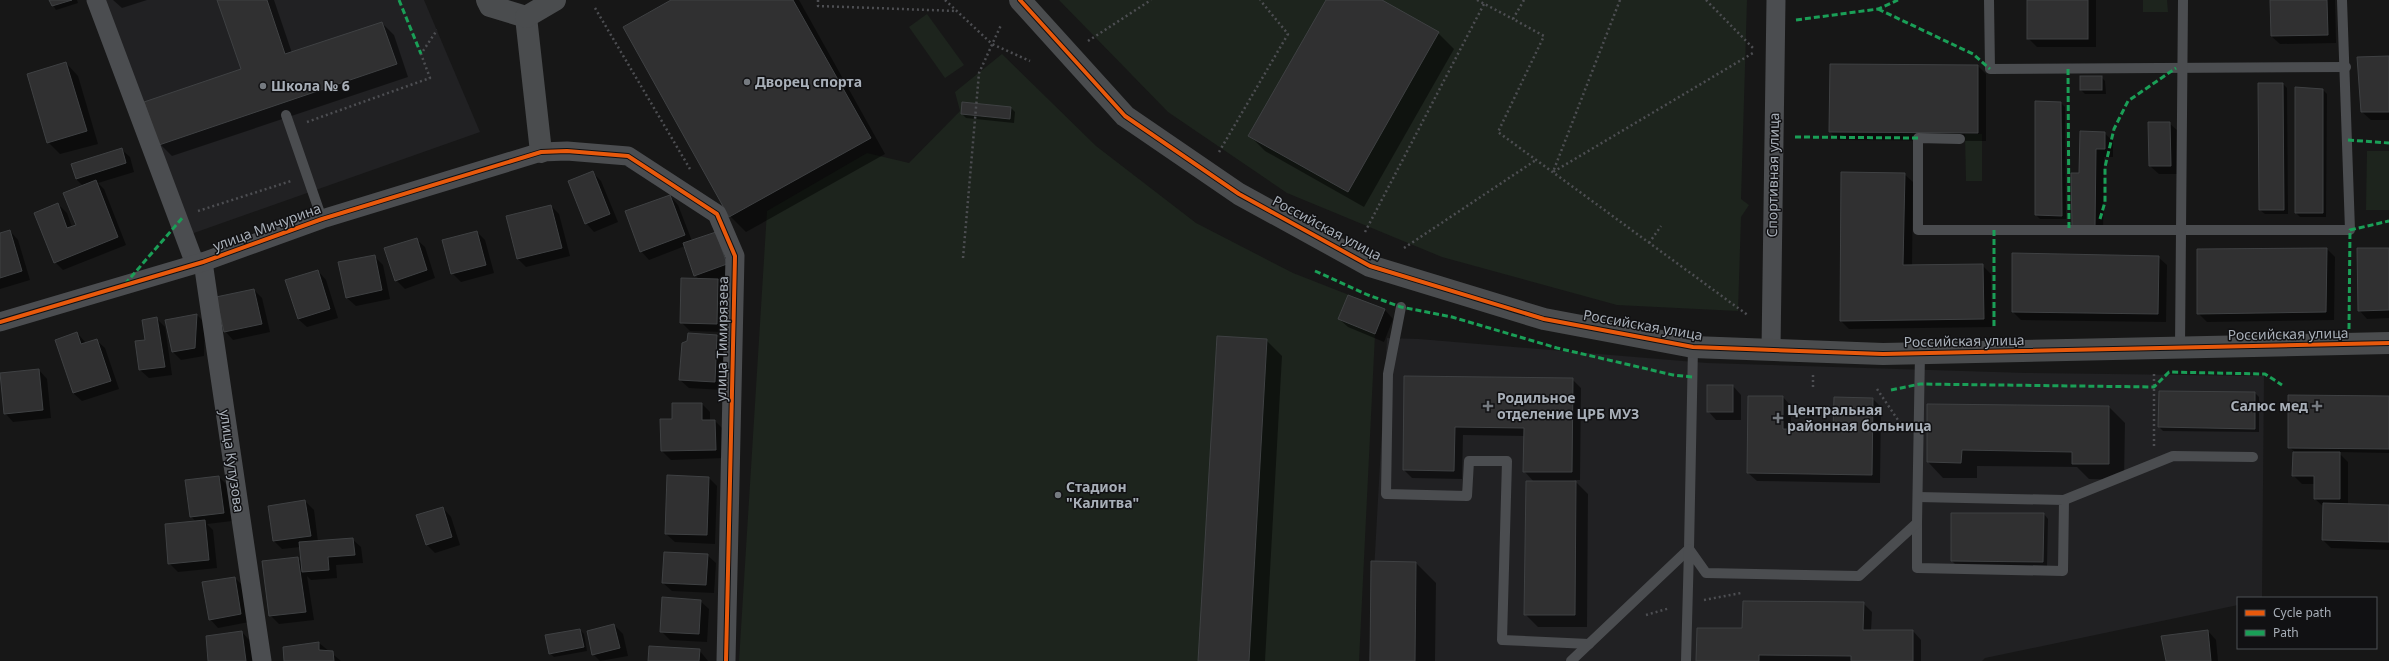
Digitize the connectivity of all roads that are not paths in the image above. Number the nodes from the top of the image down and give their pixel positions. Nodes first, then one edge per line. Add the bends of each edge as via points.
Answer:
1 (96, 0) edge
2 (487, 0) edge
3 (555, 0) edge
4 (1020, 0) edge
5 (1776, 0) edge
6 (1989, 0) edge
7 (2183, 0) edge
8 (2342, 0) edge
9 (526, 17) junction
10 (2346, 66) junction
11 (2184, 68) junction
12 (286, 115) dead end
13 (1960, 139) dead end
14 (541, 152) junction
15 (322, 219) junction
16 (2180, 230) junction
17 (199, 263) junction
18 (1401, 308) dead end
19 (0, 322) edge
20 (2389, 343) edge
21 (1693, 347) junction
22 (2180, 347) junction
23 (1771, 349) junction
24 (1920, 353) junction
25 (2253, 457) dead end
26 (1918, 497) junction
27 (2064, 500) junction
28 (1917, 523) junction
29 (1690, 549) junction
30 (1590, 644) junction
31 (262, 661) edge
32 (726, 661) edge
33 (1571, 661) edge
34 (1686, 661) edge

1 - 17 street, улица Кутузова
2 - 9 street via 490,6
3 - 9 street
4 - 21 street, Российская улица via 1125,116 1239,194 1370,266 1544,319
5 - 23 street, Спортивная улица
6 - 11 lane via 1990,69
7 - 11 lane
8 - 10 lane
9 - 14 street
10 - 11 lane
10 - 16 lane via 2350,230
11 - 16 lane
12 - 15 lane
13 - 16 lane via 1918,138 1918,230
14 - 15 street, улица Мичурина
14 - 32 street, улица Тимирязева via 567,151 628,156 717,214 735,256
15 - 17 street, улица Мичурина
16 - 22 lane
17 - 19 street, улица Мичурина
17 - 31 street, улица Кутузова
18 - 30 lane via 1388,374 1386,494 1467,496 1469,461 1507,461 1502,640
20 - 22 street, Российская улица
21 - 23 street, Российская улица
21 - 29 lane
22 - 24 street, Российская улица
23 - 24 street, Российская улица
24 - 26 lane
25 - 27 lane via 2173,456
26 - 27 lane
26 - 28 lane
27 - 28 lane via 2063,572 1917,568
28 - 29 lane via 1859,576 1706,573
29 - 30 lane
29 - 34 lane
30 - 33 lane

